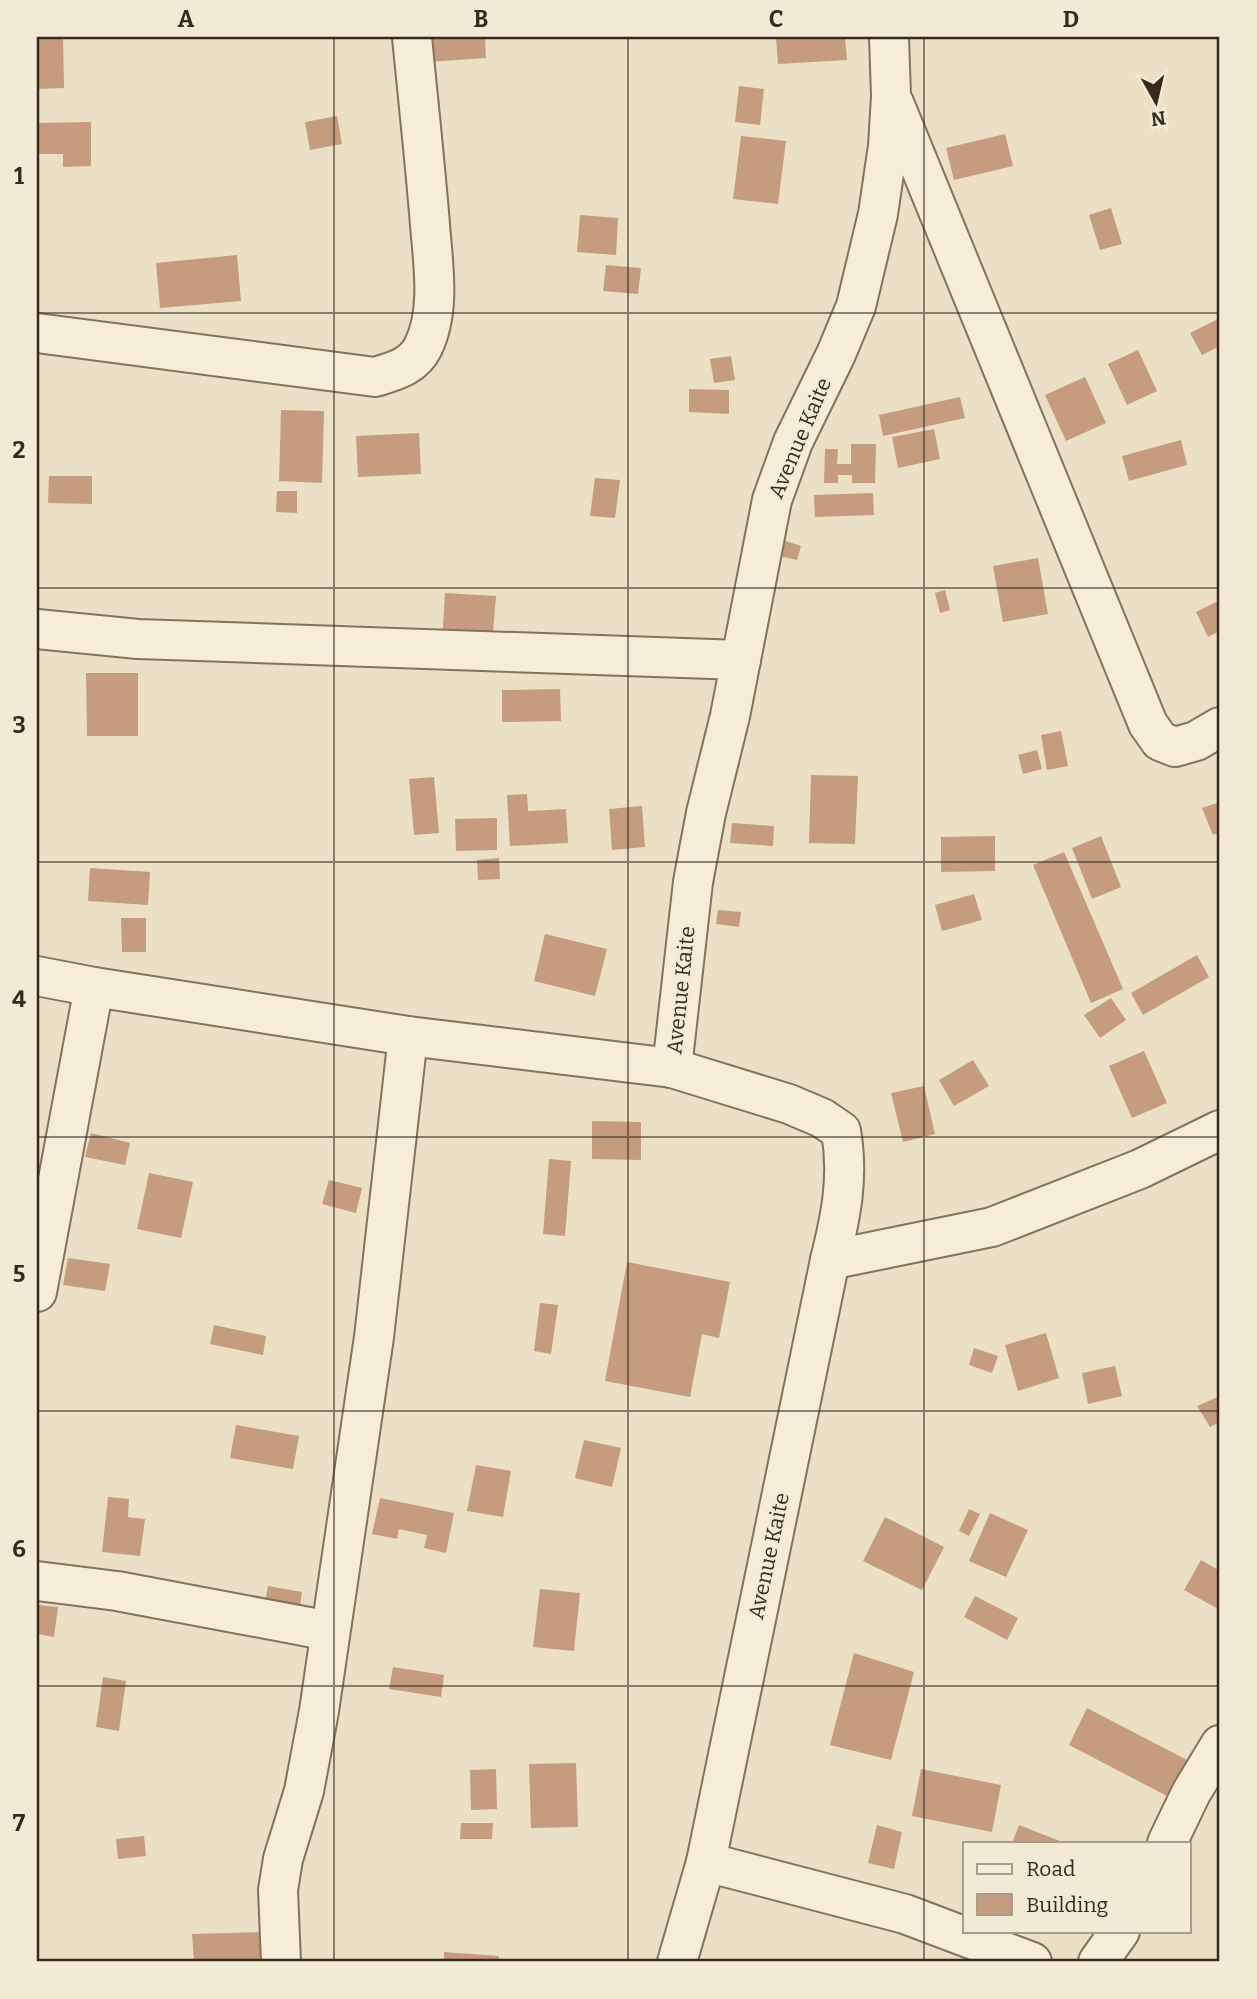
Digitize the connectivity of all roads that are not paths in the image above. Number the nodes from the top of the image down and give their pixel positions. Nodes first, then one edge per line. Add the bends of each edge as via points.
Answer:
1 (412, 37) edge
2 (889, 37) edge
3 (891, 96) junction
4 (37, 333) edge
5 (37, 629) edge
6 (741, 660) junction
7 (1220, 727) edge
8 (37, 975) edge
9 (94, 988) junction
10 (408, 1036) junction
11 (672, 1068) junction
12 (1220, 1130) edge
13 (830, 1260) junction
14 (37, 1292) edge
15 (37, 1581) edge
16 (330, 1631) junction
17 (1220, 1745) edge
18 (1167, 1842) edge
19 (706, 1862) junction
20 (1118, 1932) edge
21 (281, 1962) edge
22 (677, 1962) edge
23 (1031, 1962) edge
24 (1098, 1962) edge

1 - 4 street via 432,251 433,319 422,349 403,369 375,377
2 - 3 street, Avenue Kaite
3 - 6 street, Avenue Kaite via 878,214 856,306 793,442 772,500
3 - 7 street via 1148,724 1160,741 1175,747
5 - 6 street via 138,639
6 - 11 street, Avenue Kaite via 693,882
8 - 9 street
9 - 10 street
9 - 14 street
10 - 11 street
10 - 16 street via 374,1337
11 - 13 street, Avenue Kaite via 789,1104 841,1131 845,1191
12 - 13 street via 1140,1169 992,1227
13 - 19 street, Avenue Kaite
15 - 16 street via 117,1591
16 - 21 street via 304,1791 278,1889
17 - 18 street
19 - 22 street, Avenue Kaite
19 - 23 street via 905,1914
20 - 24 street

